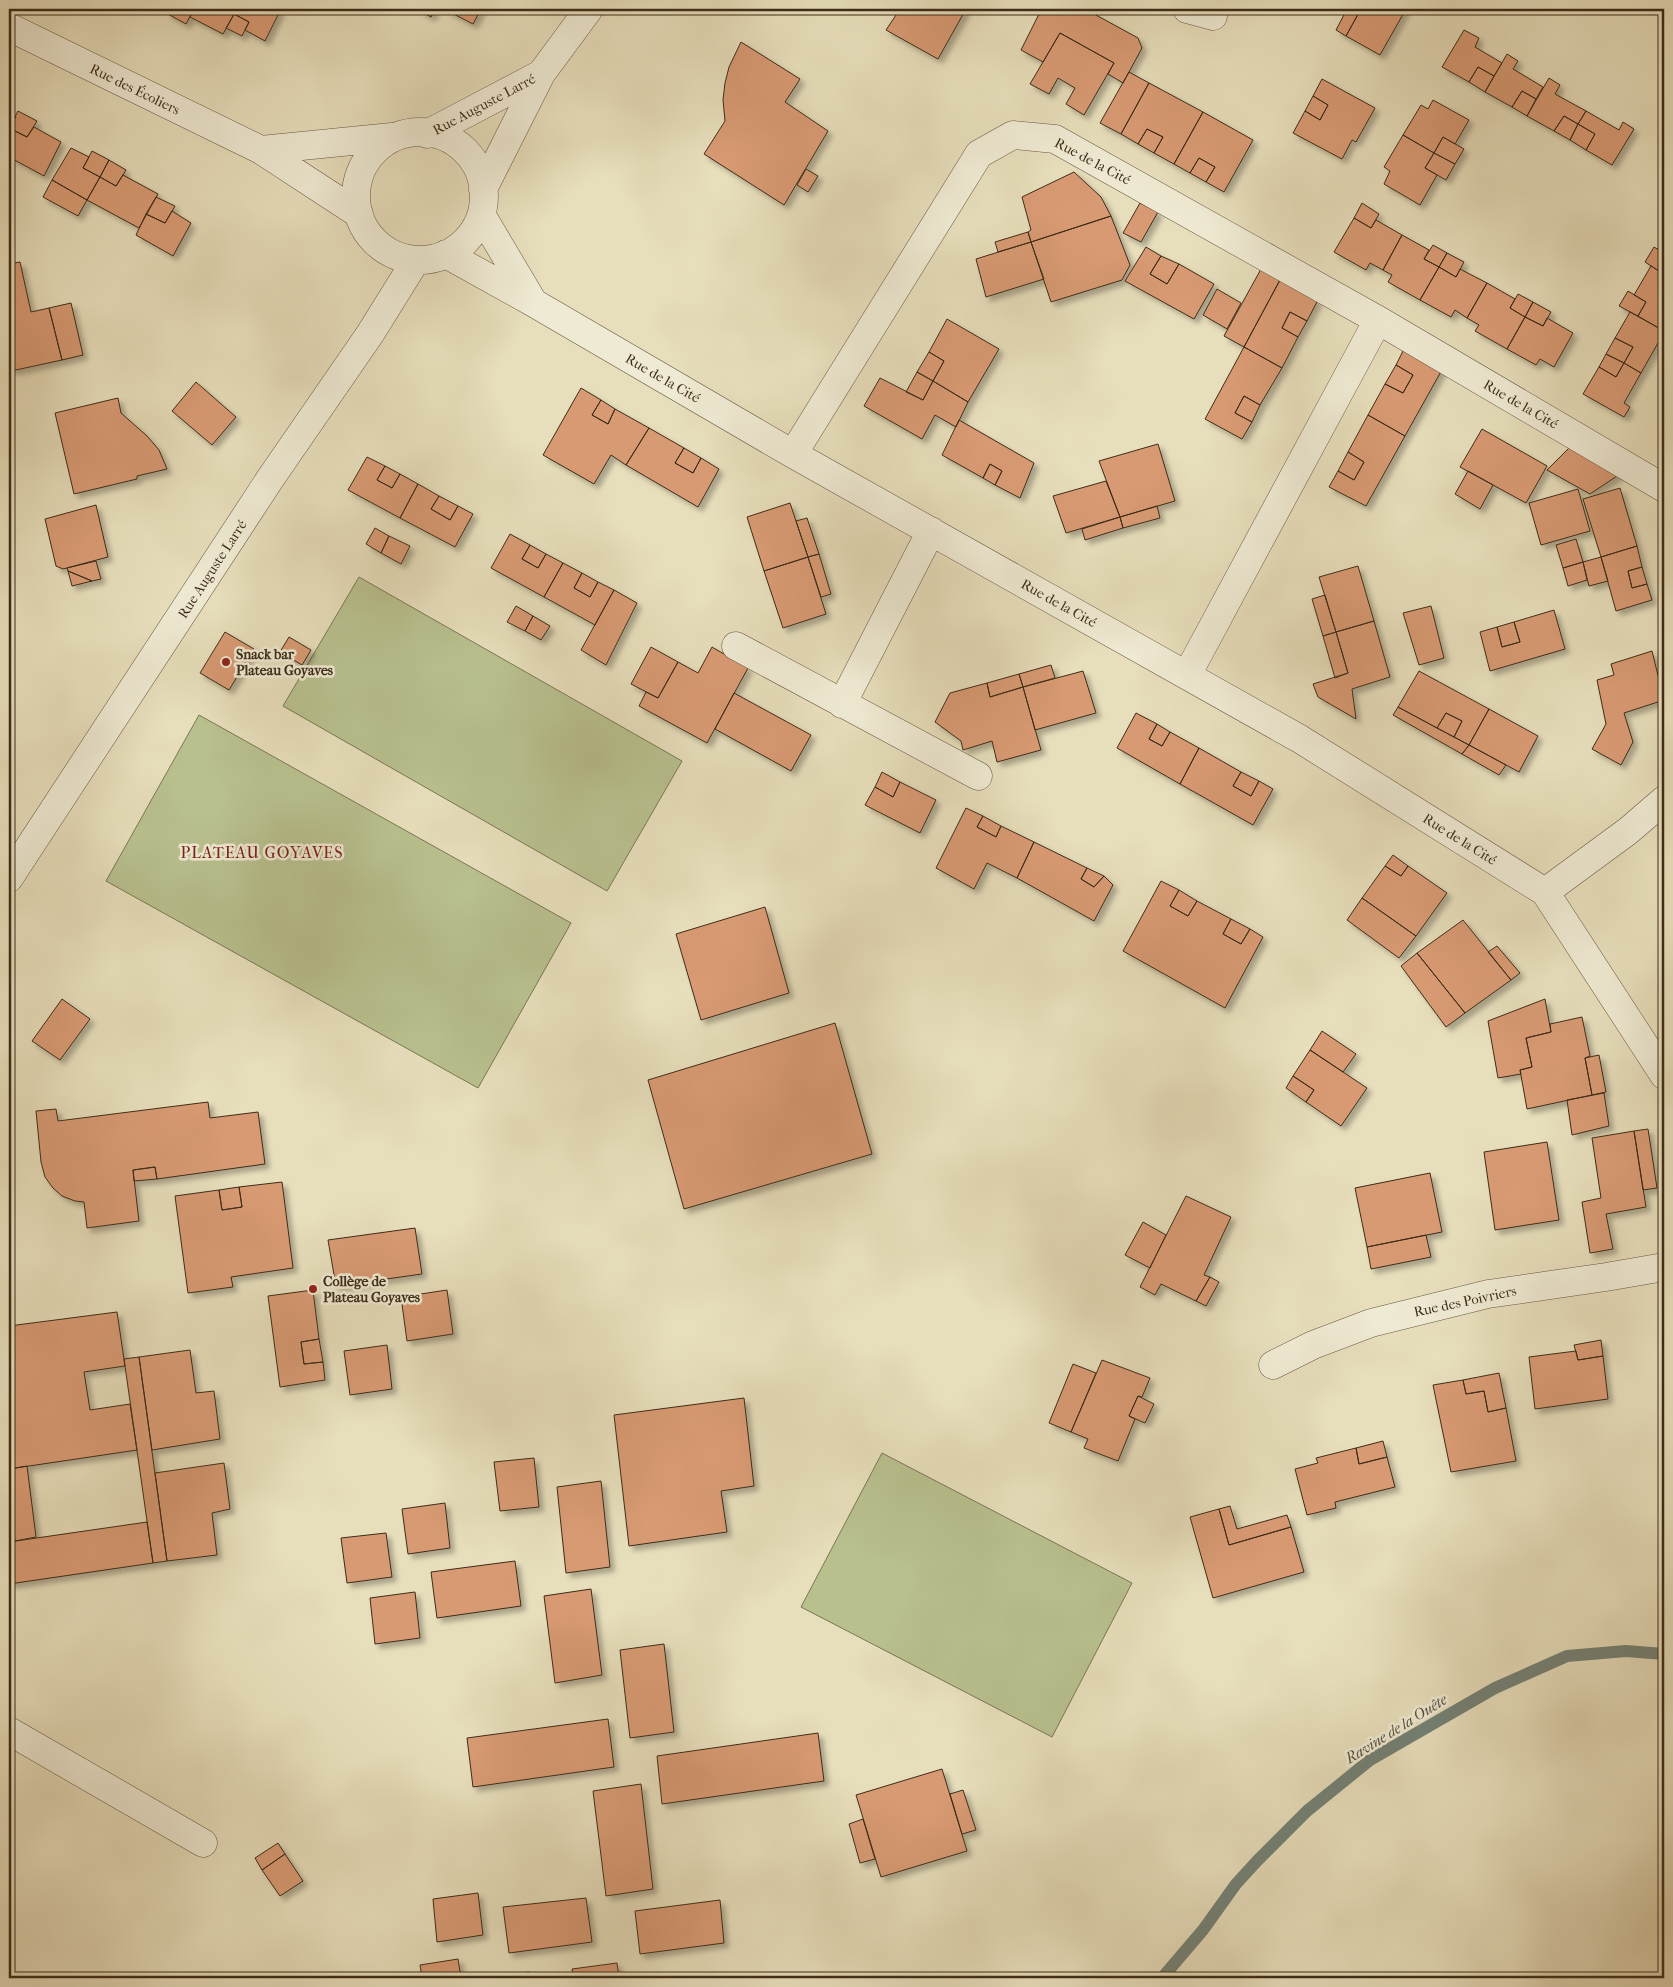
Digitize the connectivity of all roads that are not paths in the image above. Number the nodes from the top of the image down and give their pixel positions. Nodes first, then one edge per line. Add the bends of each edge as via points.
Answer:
1 (589, 9) edge
2 (1187, 9) edge
3 (1213, 16) dead end
4 (9, 27) edge
5 (541, 74) junction
6 (427, 134) junction
7 (392, 138) junction
8 (261, 150) junction
9 (484, 189) junction
10 (359, 214) junction
11 (482, 216) junction
12 (446, 254) junction
13 (416, 260) junction
14 (534, 303) junction
15 (1378, 320) junction
16 (793, 454) junction
17 (1664, 488) edge
18 (931, 531) junction
19 (736, 646) dead end
20 (1187, 676) junction
21 (842, 704) junction
22 (978, 776) dead end
23 (1664, 800) edge
24 (9, 878) edge
25 (1545, 892) junction
26 (1664, 1075) edge
27 (1664, 1267) edge
28 (1273, 1365) dead end
29 (9, 1730) edge
30 (203, 1843) dead end

1 - 5 street, Rue Auguste Larré
2 - 3 street
4 - 8 street, Rue des Écoliers
5 - 6 street, Rue Auguste Larré
5 - 9 street, Rue Auguste Larré
6 - 7 street via 417,131
6 - 9 street via 456,142 472,157
7 - 8 street
7 - 10 street via 372,153 359,174 356,198
8 - 10 street, Rue des Écoliers
9 - 11 street
10 - 13 street via 361,223 374,241 394,255
11 - 12 street via 464,244
11 - 14 street, Rue de la Cité
12 - 13 street
12 - 14 street, Rue de la Cité
13 - 24 street, Rue Auguste Larré
14 - 16 street, Rue de la Cité
15 - 16 street, Rue de la Cité via 1055,139 1014,135 979,154
15 - 17 street, Rue de la Cité
15 - 20 street
16 - 18 street, Rue de la Cité
18 - 20 street, Rue de la Cité
18 - 21 street
19 - 21 street
20 - 25 street, Rue de la Cité via 1300,739
21 - 22 street
23 - 25 street via 1628,831
25 - 26 street, Rue de la Cité
27 - 28 street, Rue des Poivriers via 1488,1294 1371,1323 1313,1345
29 - 30 street

